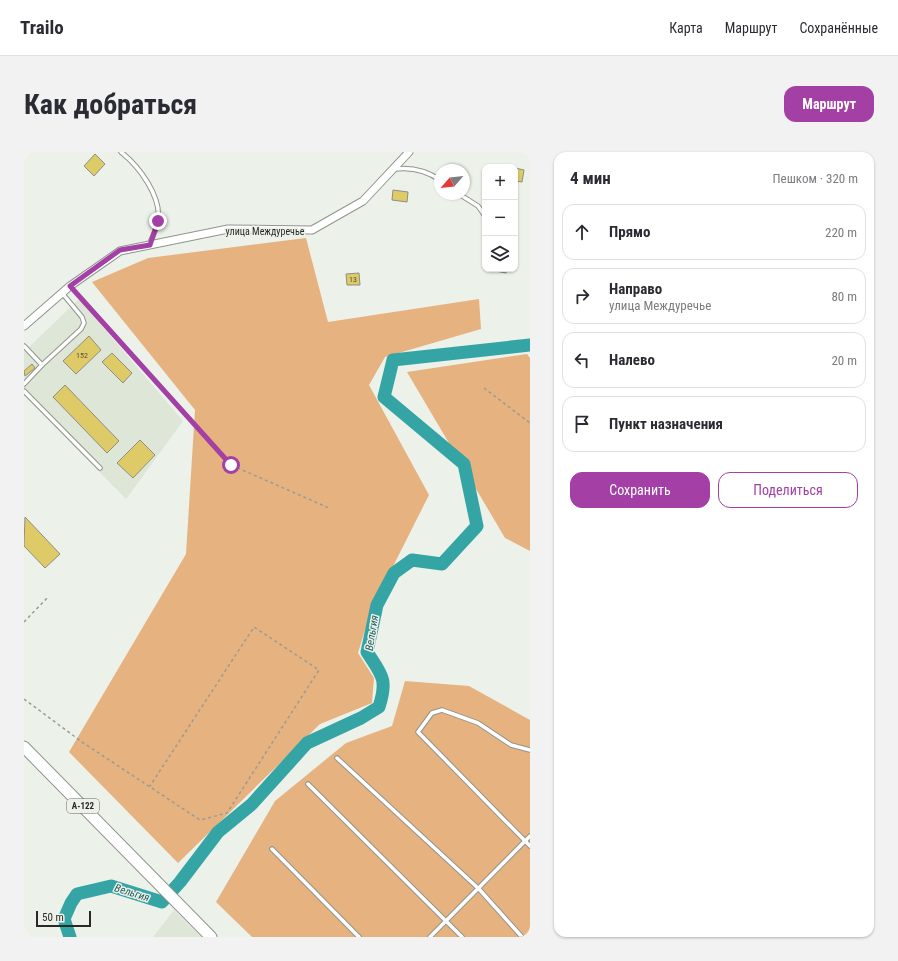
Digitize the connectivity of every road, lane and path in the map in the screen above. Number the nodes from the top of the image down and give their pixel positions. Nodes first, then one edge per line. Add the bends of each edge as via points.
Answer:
1 (121, 152) edge
2 (409, 152) edge
3 (394, 169) junction
4 (434, 176) edge
5 (468, 200) edge
6 (482, 212) edge
7 (150, 245) junction
8 (70, 286) junction
9 (62, 293) junction
10 (24, 326) edge
11 (24, 346) edge
12 (42, 365) junction
13 (24, 384) edge
14 (484, 388) dead end
15 (24, 391) edge
16 (530, 423) edge
17 (100, 468) dead end
18 (329, 508) dead end
19 (49, 596) dead end
20 (24, 622) edge
21 (24, 699) edge
22 (24, 747) edge
23 (530, 750) edge
24 (337, 758) dead end
25 (308, 784) dead end
26 (150, 786) junction
27 (530, 836) edge
28 (525, 841) junction
29 (530, 846) edge
30 (272, 849) dead end
31 (479, 889) junction
32 (447, 921) junction
33 (211, 937) edge
34 (359, 937) edge
35 (430, 937) edge
36 (462, 937) edge
37 (522, 937) edge

1 - 7 lane via 146,180 156,201 158,221
2 - 3 street, улица Междуречье
3 - 4 lane via 408,167
3 - 7 street, улица Междуречье via 363,201 312,230 228,229
5 - 6 lane
7 - 8 street, улица Междуречье via 120,250
8 - 9 street, улица Междуречье
8 - 18 path via 231,465
9 - 10 street, улица Междуречье
9 - 12 lane via 84,323 81,329
11 - 12 lane
12 - 13 lane
14 - 16 path
15 - 17 lane
19 - 20 path
21 - 26 path via 82,742
22 - 33 main road, А-122
23 - 28 lane via 511,745 478,723 442,710 432,713 418,732
24 - 31 lane
25 - 32 lane
26 - 26 path via 254,627 319,670 227,813 200,820
27 - 28 lane
28 - 29 lane
28 - 31 lane
30 - 34 lane
31 - 32 lane
31 - 37 lane
32 - 35 lane
32 - 36 lane

